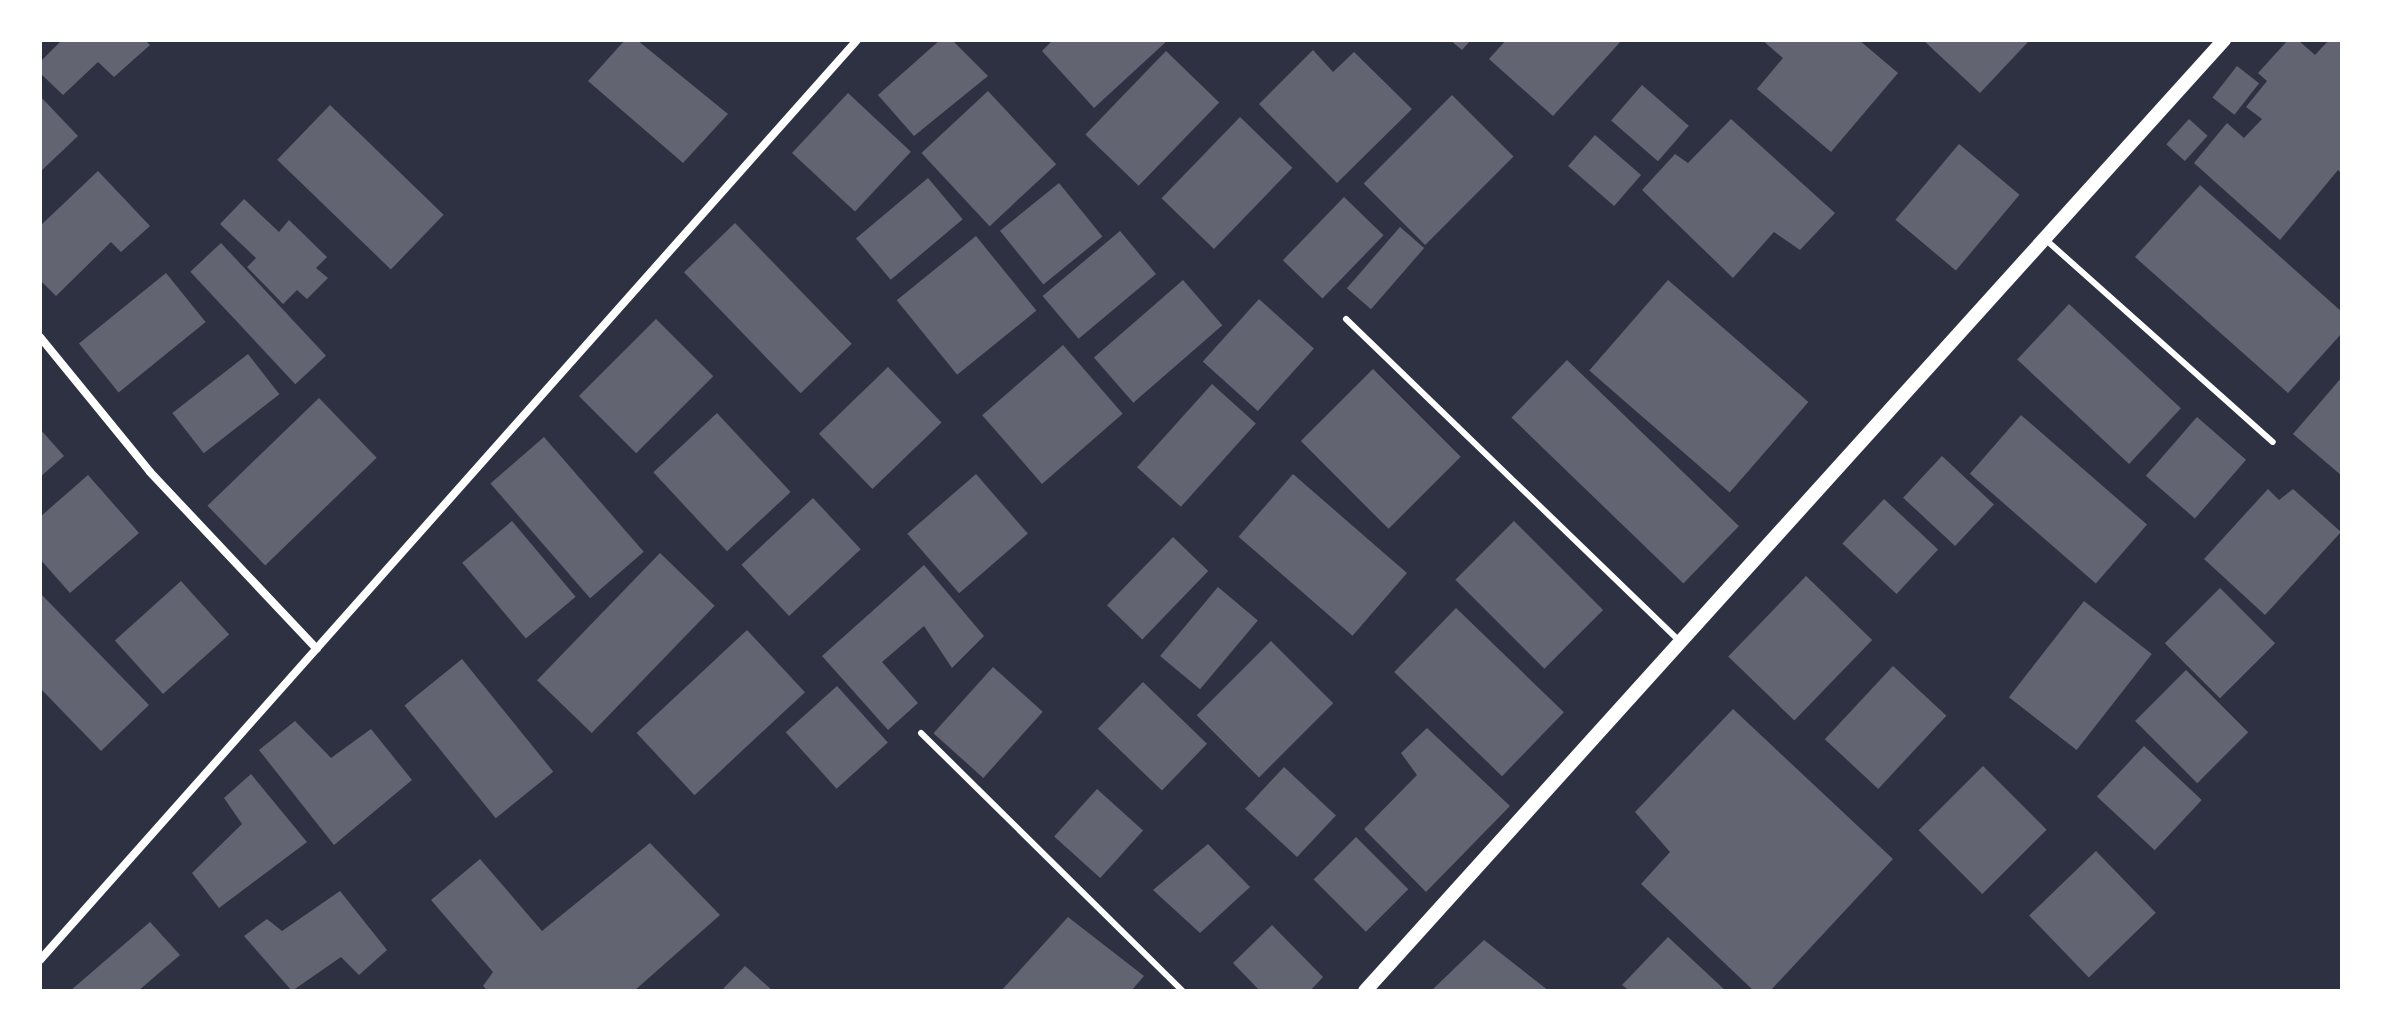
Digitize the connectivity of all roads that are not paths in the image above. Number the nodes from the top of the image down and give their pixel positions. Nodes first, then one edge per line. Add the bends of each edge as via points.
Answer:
1 (857, 40) edge
2 (2224, 40) edge
3 (2045, 239) junction
4 (1346, 319) dead end
5 (40, 337) edge
6 (2273, 442) dead end
7 (1681, 642) junction
8 (317, 649) junction
9 (921, 733) dead end
10 (40, 960) edge
11 (1183, 991) edge
12 (1365, 991) edge

1 - 8 street
2 - 3 street
3 - 6 lane
3 - 7 street
4 - 7 lane
5 - 8 street via 150,472
7 - 12 street
8 - 10 street
9 - 11 lane

